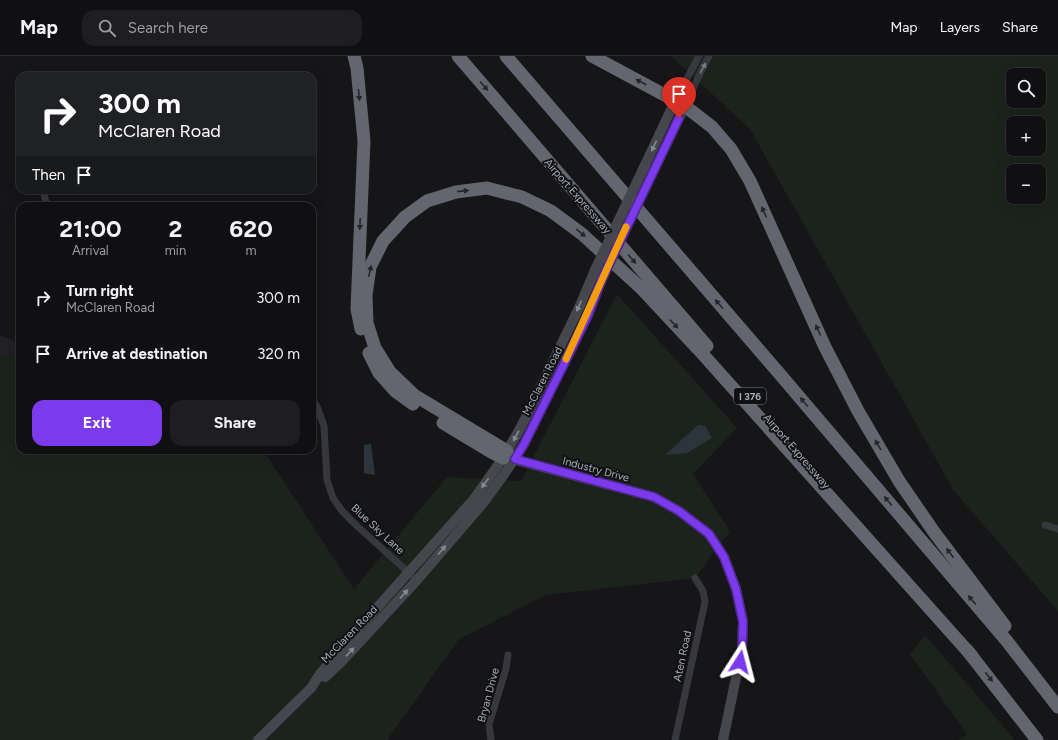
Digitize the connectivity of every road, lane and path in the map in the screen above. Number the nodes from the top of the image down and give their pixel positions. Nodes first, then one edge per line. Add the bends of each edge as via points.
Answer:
1 (354, 56) edge
2 (458, 56) edge
3 (506, 56) edge
4 (592, 56) edge
5 (699, 56) edge
6 (709, 56) edge
7 (680, 103) junction
8 (316, 405) edge
9 (508, 456) junction
10 (1044, 525) dead end
11 (1058, 529) edge
12 (409, 572) junction
13 (695, 578) dead end
14 (417, 580) junction
15 (508, 655) dead end
16 (972, 656) junction
17 (311, 688) junction
18 (1058, 696) edge
19 (1058, 707) edge
20 (258, 740) edge
21 (491, 740) edge
22 (675, 740) edge
23 (723, 740) edge
24 (1037, 740) edge

1 -> 9 highway via 364,141 357,309 365,345 379,373 395,391 491,452
2 -> 16 highway, Airport Expressway / I 376
19 -> 3 highway via 1006,640
7 -> 4 highway
5 - 7 street, McClaren Road
7 -> 6 street, McClaren Road
7 -> 9 street, McClaren Road, bridge via 645,165
7 - 9 street, McClaren Road, bridge via 652,174 570,352 524,444
18 -> 7 highway via 899,482 829,354 750,181 731,149 717,132
8 - 12 street, Blue Sky Lane via 324,426 327,480 333,498 356,526
9 -> 12 street, McClaren Road
14 -> 9 street, McClaren Road via 484,502
9 -> 16 highway via 414,395 390,372 375,348 368,323 366,295 370,267 383,241 405,217 427,201 456,192 487,188 522,197 551,211 582,234 642,288
9 - 23 street, Industry Drive via 654,497 679,511 709,534 724,557 736,589 743,622 742,649
10 - 11 street
12 - 14 street, Blue Sky Lane
12 - 17 street, McClaren Road via 320,674
13 - 22 street, Aten Road via 703,591 705,602
17 -> 14 street, McClaren Road via 342,661
15 - 21 street, Bryan Drive via 489,724
16 -> 24 highway, Airport Expressway / I 376
17 - 20 street, McClaren Road

